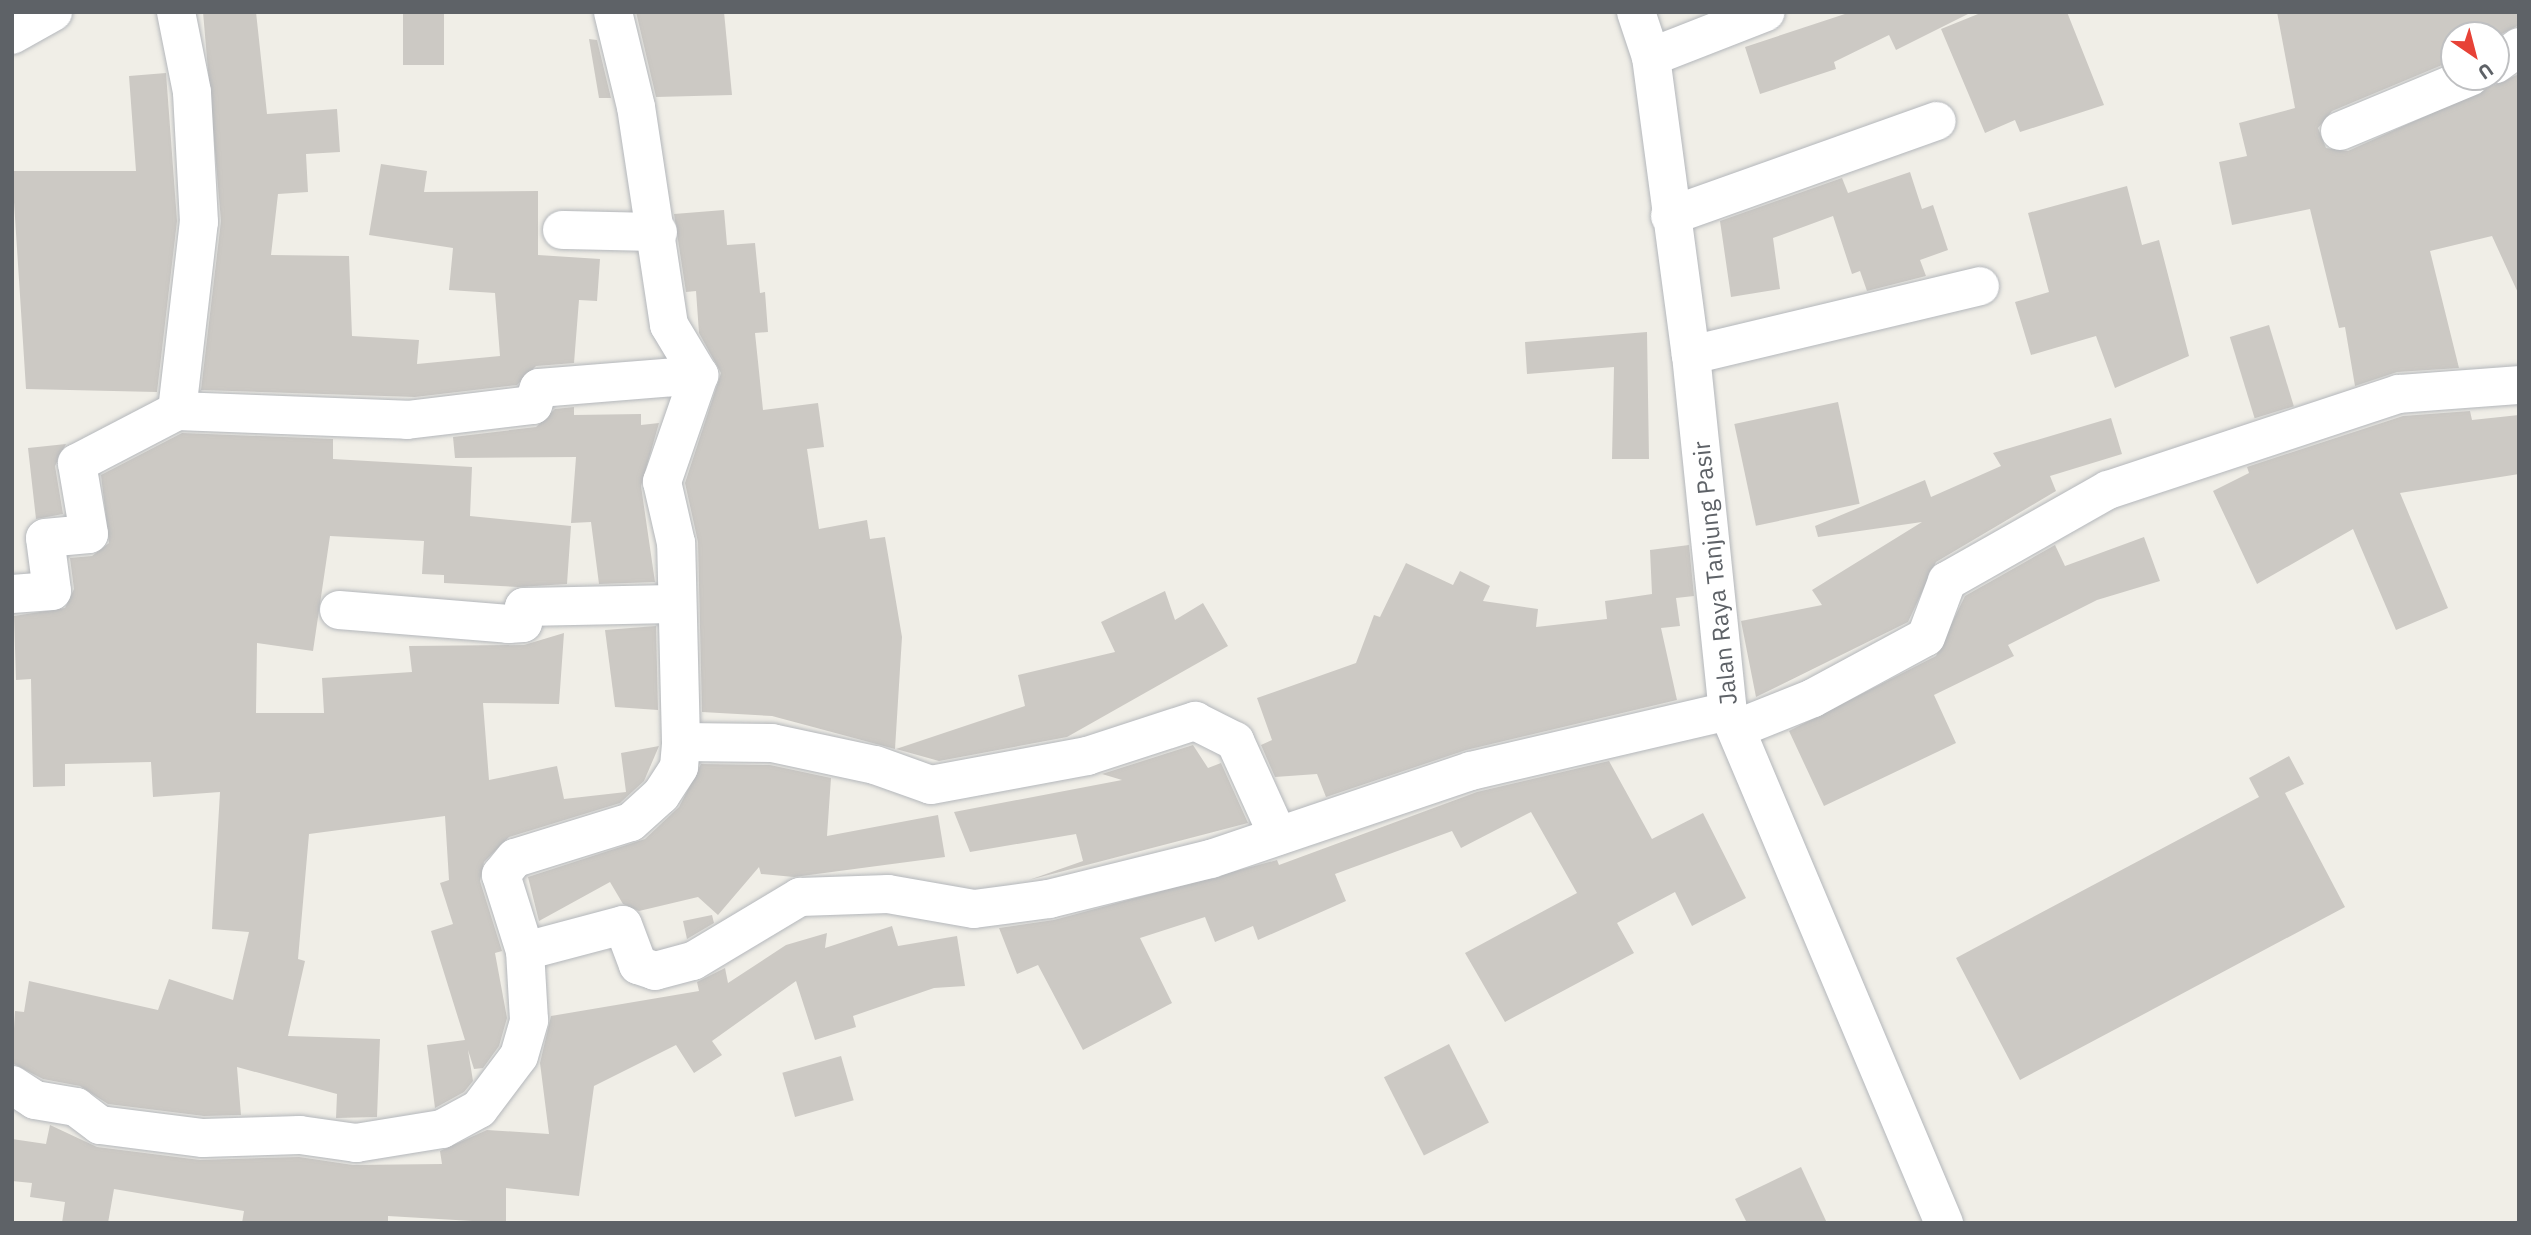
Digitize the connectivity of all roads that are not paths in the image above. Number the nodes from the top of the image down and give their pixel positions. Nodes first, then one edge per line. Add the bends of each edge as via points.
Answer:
1 (53, 12) edge
2 (176, 12) edge
3 (612, 12) edge
4 (1636, 12) edge
5 (1766, 12) edge
6 (12, 35) edge
7 (1651, 57) junction
8 (2440, 89) edge
9 (1937, 121) dead end
10 (2340, 131) dead end
11 (1670, 216) junction
12 (562, 230) dead end
13 (658, 232) junction
14 (1980, 286) dead end
15 (1691, 355) junction
16 (699, 375) junction
17 (2519, 385) edge
18 (177, 411) junction
19 (12, 594) edge
20 (673, 604) junction
21 (339, 610) dead end
22 (1732, 720) junction
23 (681, 742) junction
24 (1278, 836) junction
25 (525, 951) junction
26 (12, 1085) edge
27 (1944, 1223) edge

1 - 6 street
2 - 18 street via 192,92 199,222
3 - 13 street
4 - 7 street, Jalan Raya Tanjung Pasir
5 - 7 street
7 - 11 street, Jalan Raya Tanjung Pasir
8 - 10 street
9 - 11 street
11 - 15 street, Jalan Raya Tanjung Pasir
12 - 13 street
13 - 16 street via 669,325
14 - 15 street
15 - 22 street, Jalan Raya Tanjung Pasir
16 - 18 street via 539,388 533,405 407,420
16 - 20 street via 662,482 676,543
17 - 22 street via 2399,394 2108,490 1947,581 1926,637 1813,698
18 - 19 street via 78,463 89,534 45,538 52,591
20 - 21 street via 524,607 523,622 508,624
20 - 23 street
22 - 24 street via 1471,771
22 - 27 street, Jalan Raya Tanjung Pasir
23 - 24 street via 772,743 876,765 931,785 1087,756 1195,721 1235,741
23 - 25 street via 679,767 661,795 631,822 515,858 501,875
24 - 25 street via 1049,899 974,909 888,894 800,897 693,961 655,971 638,965 623,925
25 - 26 street via 529,1020 519,1056 479,1109 442,1129 356,1143 300,1135 203,1138 100,1125 76,1107 35,1100

